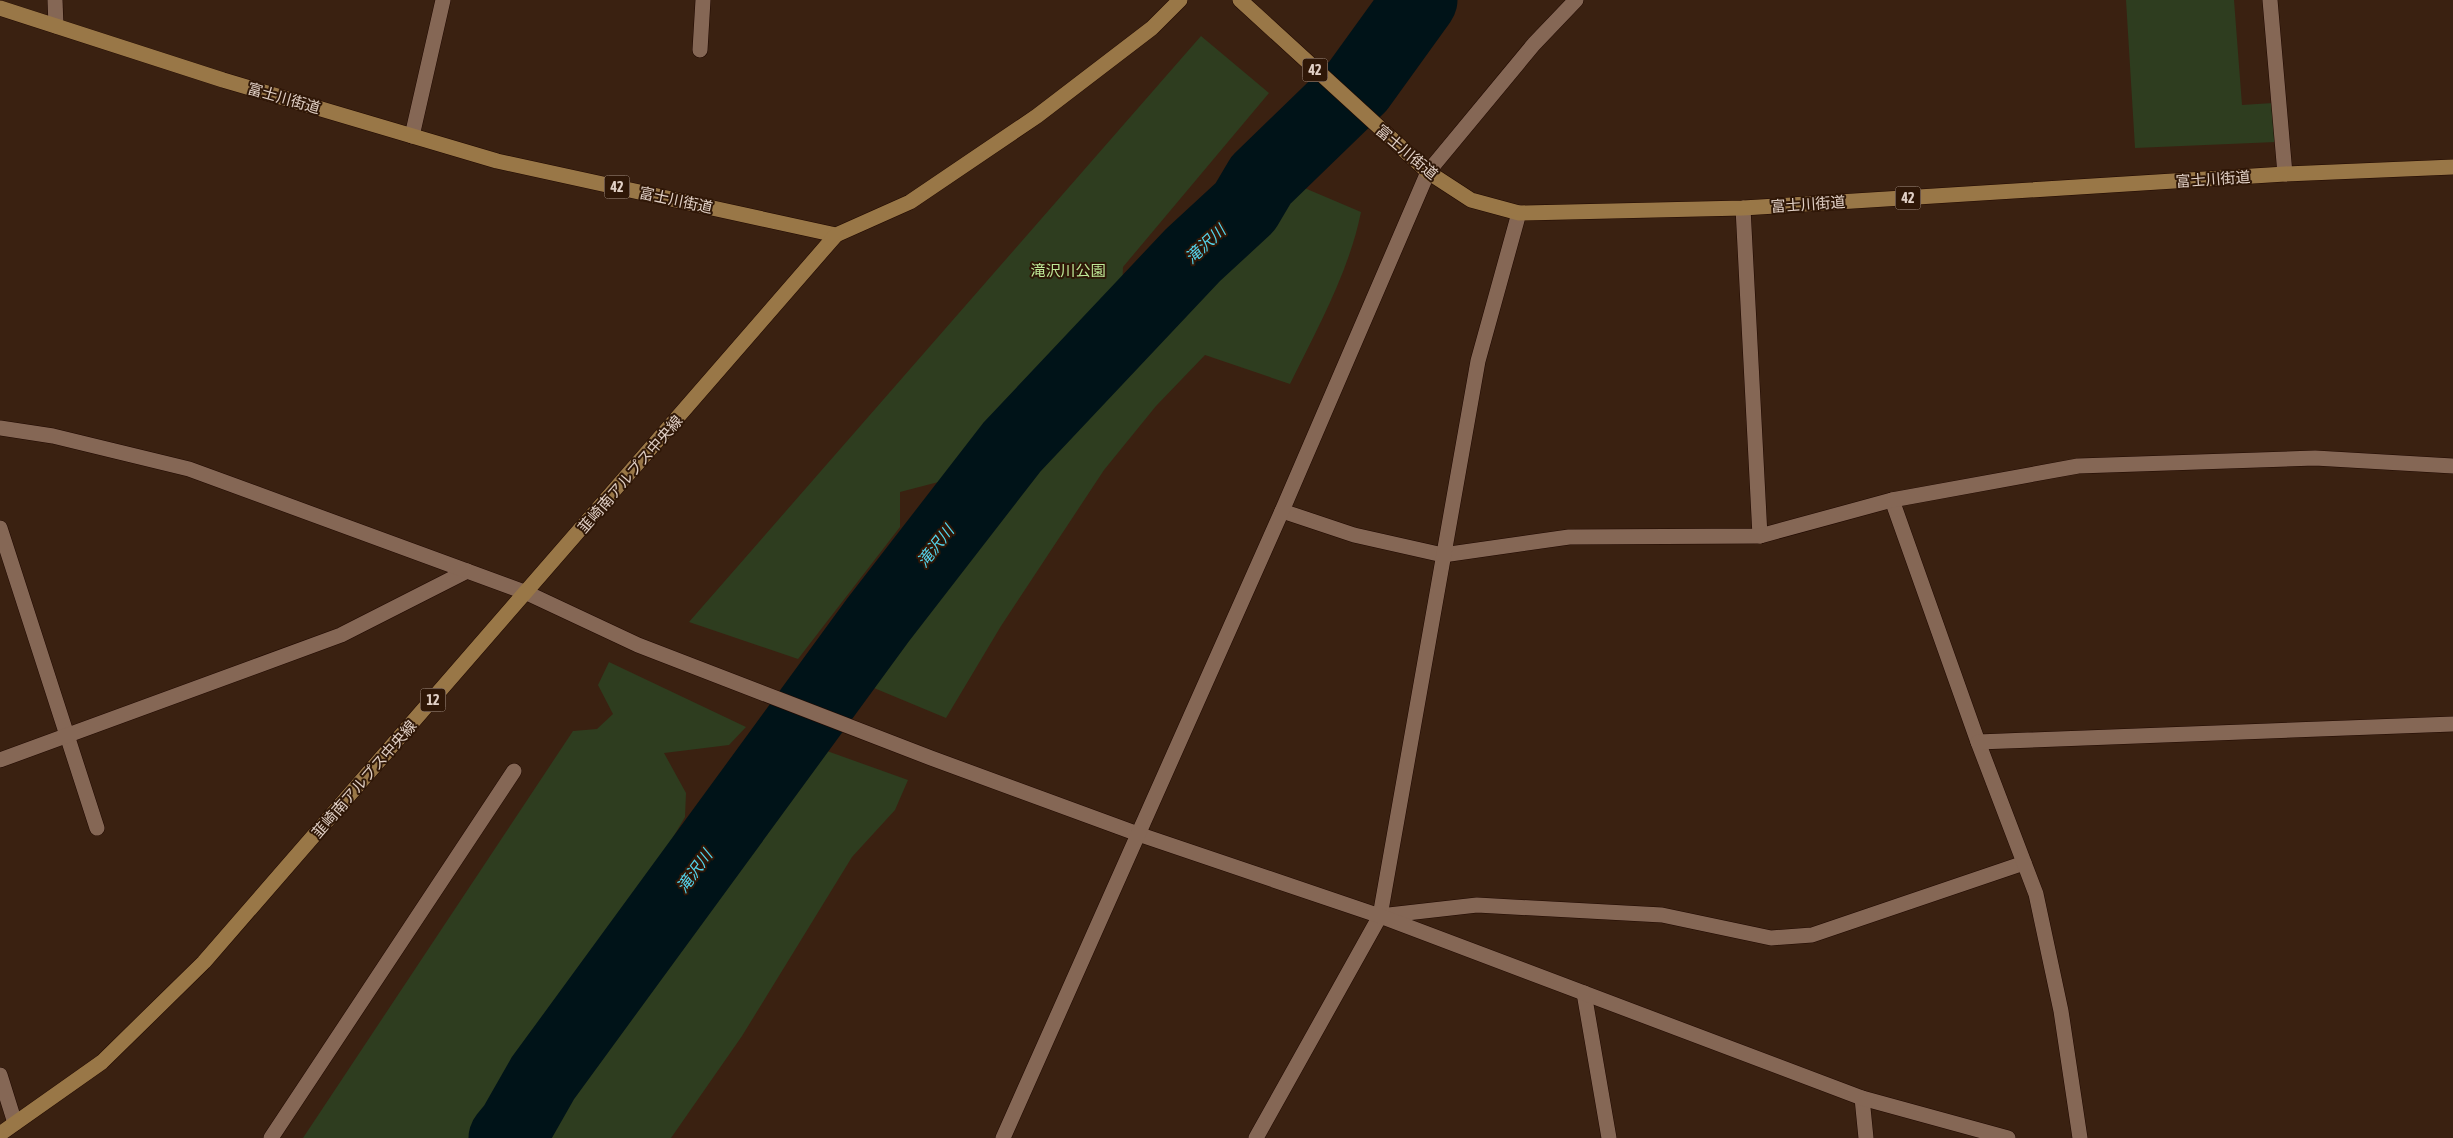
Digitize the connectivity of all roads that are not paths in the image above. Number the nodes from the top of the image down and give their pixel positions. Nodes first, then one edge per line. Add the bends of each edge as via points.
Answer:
1 (55, 0) edge
2 (443, 0) edge
3 (702, 0) edge
4 (1180, 0) edge
5 (1576, 0) edge
6 (2270, 0) edge
7 (1241, 2) edge
8 (0, 8) edge
9 (56, 26) junction
10 (700, 50) dead end
11 (412, 136) junction
12 (2453, 168) edge
13 (1428, 172) junction
14 (2285, 174) junction
15 (1743, 208) junction
16 (1519, 214) junction
17 (836, 235) junction
18 (0, 428) edge
19 (2453, 466) edge
20 (1892, 500) junction
21 (1282, 511) junction
22 (0, 528) edge
23 (1760, 536) junction
24 (1443, 555) junction
25 (467, 571) junction
26 (527, 593) junction
27 (2453, 724) edge
28 (68, 735) junction
29 (1978, 742) junction
30 (0, 760) edge
31 (514, 771) dead end
32 (97, 828) dead end
33 (1138, 834) junction
34 (2024, 863) junction
35 (1380, 916) junction
36 (1584, 993) junction
37 (0, 1075) edge
38 (1862, 1098) junction
39 (15, 1124) junction
40 (0, 1134) edge
41 (271, 1138) edge
42 (1003, 1138) edge
43 (1256, 1138) edge
44 (1609, 1138) edge
45 (1866, 1138) edge
46 (2008, 1138) edge
47 (2080, 1138) edge

1 - 9 street
2 - 11 street
3 - 10 street
4 - 17 main road via 1152,28 1037,116 910,202
5 - 13 street via 1534,44
6 - 14 street
7 - 13 main road, 富士川街道 / 42
8 - 9 main road, 富士川街道 / 42
9 - 11 main road, 富士川街道 / 42
11 - 17 main road, 富士川街道 / 42 via 498,161
12 - 14 main road, 富士川街道 / 42
13 - 16 main road, 富士川街道 / 42 via 1471,200
13 - 21 street
14 - 15 main road, 富士川街道 / 42
15 - 16 main road, 富士川街道 / 42
15 - 23 street
16 - 24 street via 1478,360
17 - 26 main road, 韮崎南アルプス中央線 / 12
18 - 25 street via 53,436 189,469
19 - 20 street via 2315,458 2078,466
20 - 23 street
20 - 29 street
21 - 24 street via 1354,535
21 - 33 street
22 - 28 street
23 - 24 street via 1569,537
24 - 35 street
25 - 26 street
25 - 28 street via 341,635
26 - 33 street via 638,644
26 - 39 main road, 韮崎南アルプス中央線 / 12 via 204,962 102,1062
27 - 29 street
28 - 30 street
28 - 32 street
29 - 34 street
31 - 41 street
33 - 35 street
33 - 42 street
34 - 35 street via 1812,935 1771,938 1662,916 1477,904
34 - 47 street via 2036,894 2060,1011
35 - 36 street
35 - 43 street
36 - 38 street
36 - 44 street
37 - 39 street
38 - 45 street
38 - 46 street
39 - 40 main road, 韮崎南アルプス中央線 / 12

